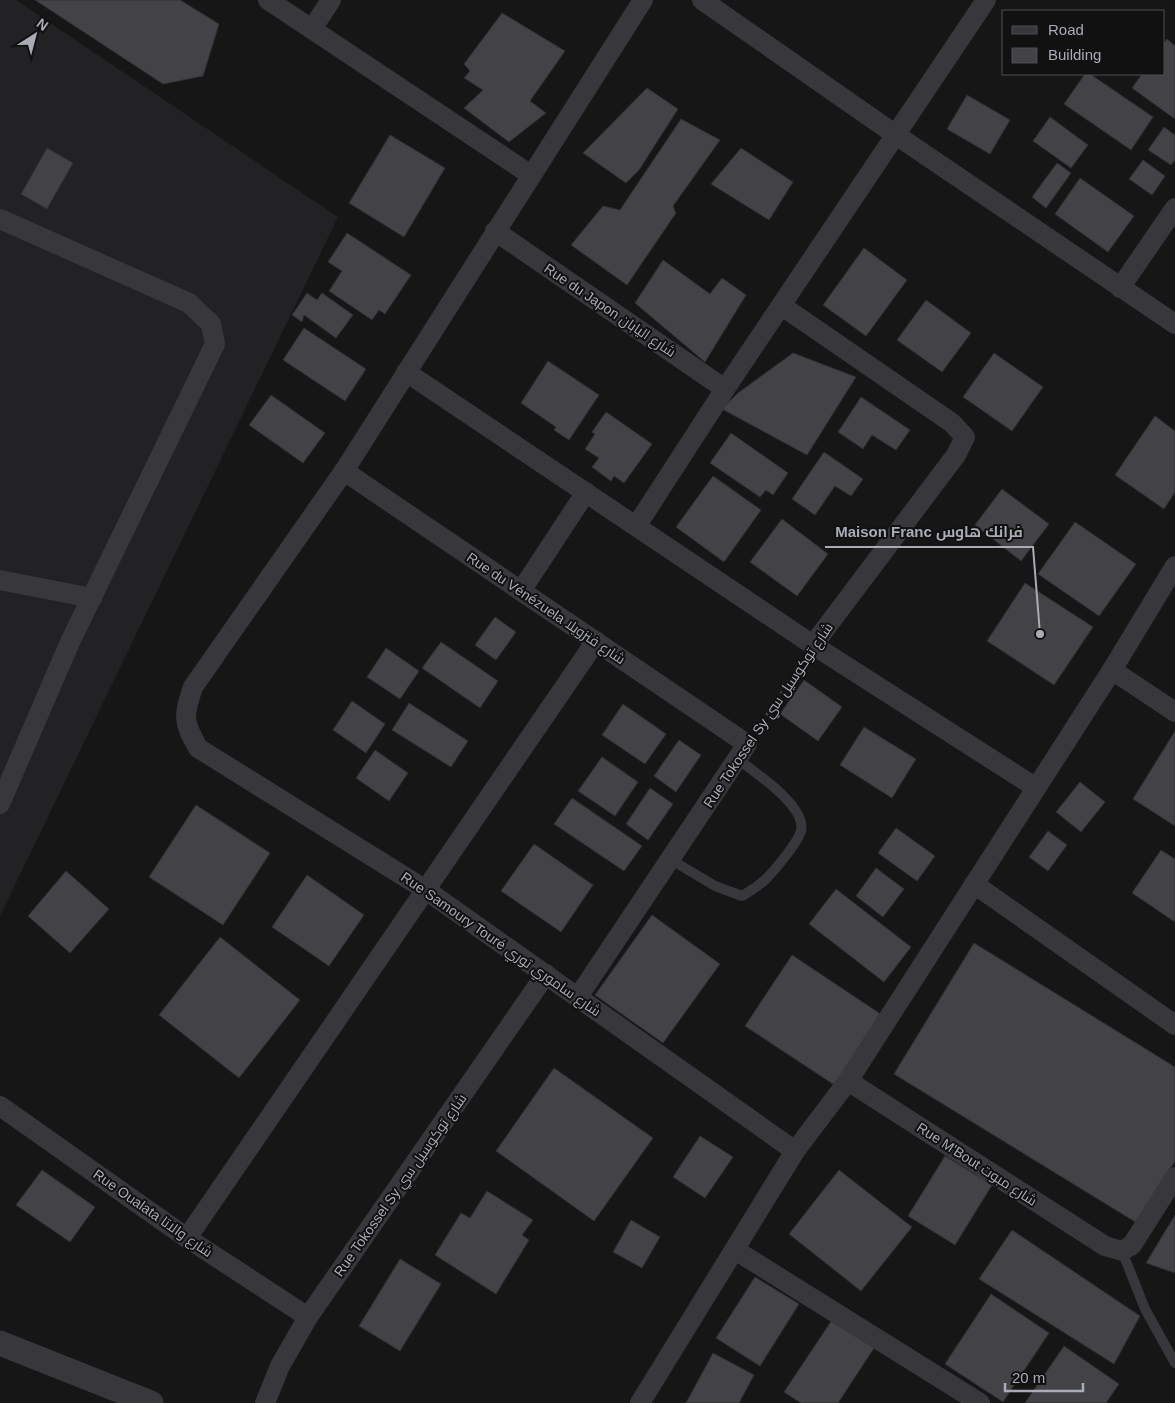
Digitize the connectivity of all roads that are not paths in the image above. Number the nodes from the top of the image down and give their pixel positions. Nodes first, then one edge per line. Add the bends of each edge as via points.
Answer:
1 (268, 0) edge
2 (331, 0) edge
3 (643, 0) edge
4 (702, 0) edge
5 (986, 0) edge
6 (312, 29) junction
7 (896, 135) junction
8 (531, 174) junction
9 (1175, 208) edge
10 (0, 219) edge
11 (495, 231) junction
12 (1120, 288) junction
13 (782, 306) junction
14 (1175, 324) edge
15 (406, 372) junction
16 (725, 389) junction
17 (344, 472) junction
18 (586, 492) junction
19 (637, 525) junction
20 (1175, 566) edge
21 (0, 580) edge
22 (521, 591) junction
23 (92, 598) junction
24 (596, 641) junction
25 (813, 645) junction
26 (1112, 670) junction
27 (1175, 712) edge
28 (743, 751) junction
29 (1036, 787) junction
30 (0, 804) edge
31 (670, 859) junction
32 (974, 884) junction
33 (426, 890) junction
34 (546, 974) junction
35 (578, 997) junction
36 (1175, 1025) edge
37 (848, 1081) junction
38 (0, 1106) edge
39 (795, 1151) junction
40 (1175, 1177) edge
41 (187, 1238) junction
42 (1114, 1248) junction
43 (735, 1250) junction
44 (308, 1317) junction
45 (0, 1343) edge
46 (1175, 1364) edge
47 (151, 1403) edge
48 (265, 1403) edge
49 (640, 1403) edge
50 (980, 1403) edge

1 - 6 street
2 - 6 street
3 - 8 street
4 - 7 street
5 - 7 street
6 - 8 street
7 - 12 street
7 - 13 street
8 - 11 street
9 - 12 street
10 - 23 street via 189,303 211,324 215,344
11 - 15 street
11 - 16 street, Rue du Japon شارع اليابان
12 - 14 street
13 - 16 street
13 - 25 street, Rue Tokossel Sy شارع توكوسيل سي via 952,423 965,437 956,456
15 - 17 street
15 - 18 street
16 - 19 street
17 - 22 street, Rue du Vénézuela شارع فنزويلا
17 - 33 street, Rue Samoury Touré شارع ساموري توري via 193,686 186,707 185,724 198,748
18 - 19 street
18 - 22 street
19 - 25 street
20 - 26 street
21 - 23 street
22 - 24 street, Rue du Vénézuela شارع فنزويلا
23 - 30 street
24 - 28 street, Rue du Vénézuela شارع فنزويلا
24 - 33 street
25 - 29 street
26 - 27 street
26 - 29 street
28 - 31 street, Rue Tokossel Sy شارع توكوسيل سي
28 - 31 lane via 784,795 801,819 801,831 793,847 763,884 742,896 715,886
29 - 32 street
31 - 35 street, Rue Tokossel Sy شارع توكوسيل سي
32 - 36 street
32 - 37 street
33 - 34 street, Rue Samoury Touré شارع ساموري توري
33 - 41 street
34 - 35 street, Rue Samoury Touré شارع ساموري توري
34 - 44 street, Rue Tokossel Sy شارع توكوسيل سي
35 - 39 street, Rue Samoury Touré شارع ساموري توري
37 - 39 street
37 - 42 street, Rue M'Bout شارع مبوت
38 - 41 street, Rue Oualata شارع والاتا
39 - 43 street
40 - 42 street via 1132,1245
41 - 44 street, Rue Oualata شارع والاتا
42 - 46 lane
43 - 49 street
43 - 50 street
44 - 48 street, Rue Tokossel Sy شارع توكوسيل سي via 280,1366
45 - 47 street

